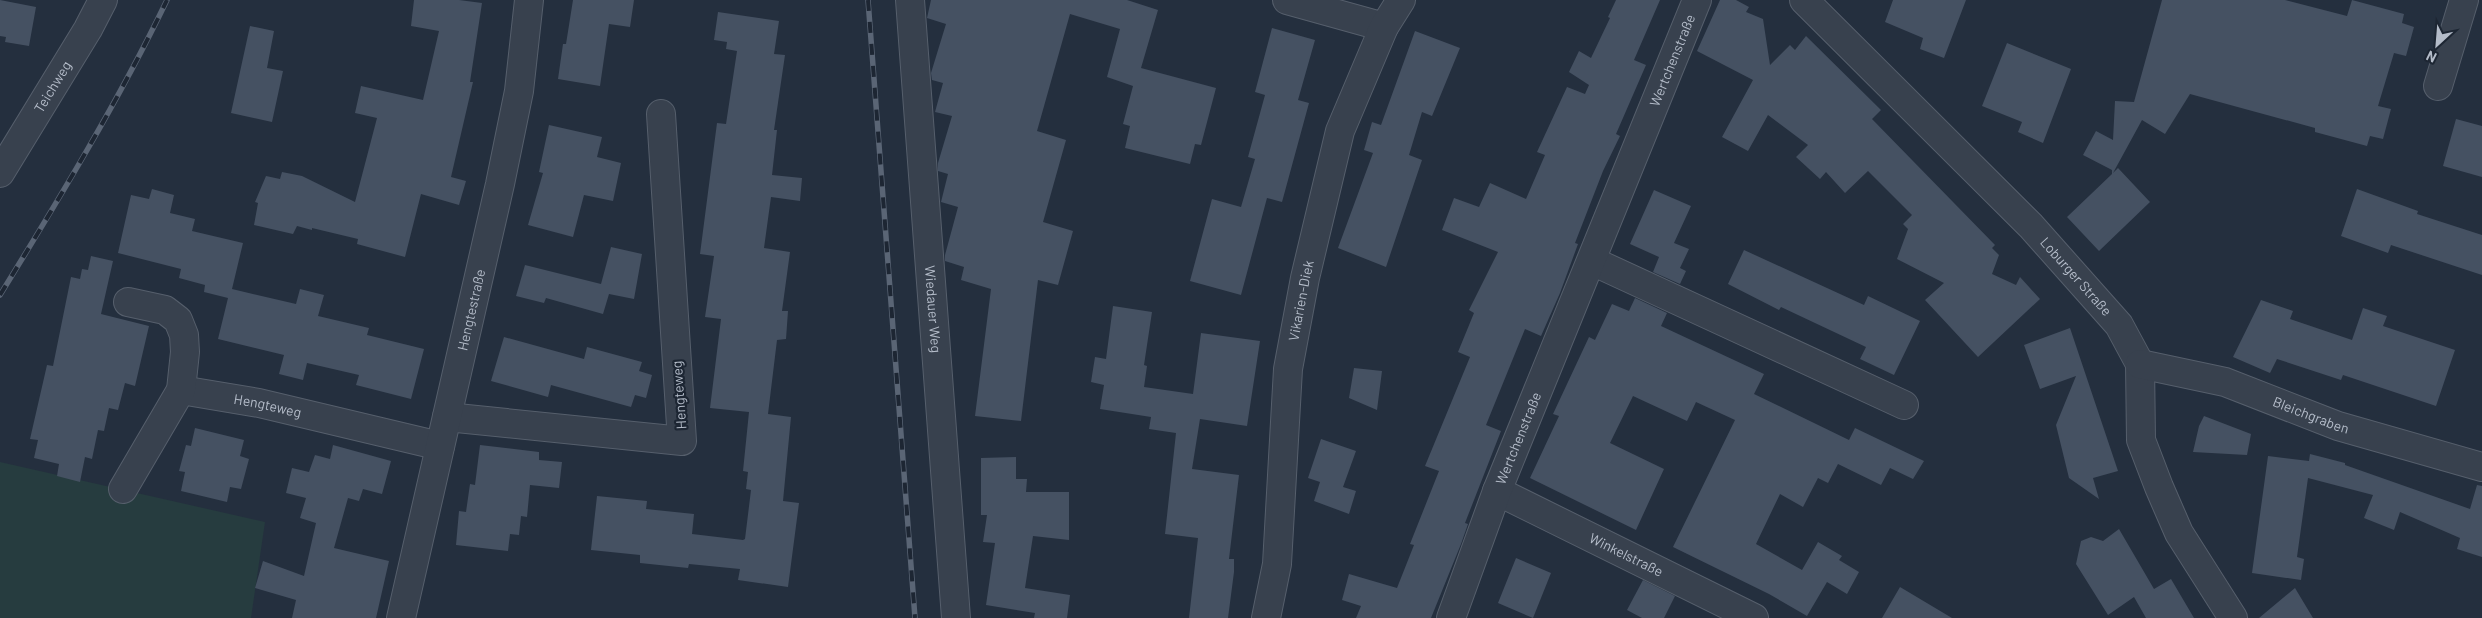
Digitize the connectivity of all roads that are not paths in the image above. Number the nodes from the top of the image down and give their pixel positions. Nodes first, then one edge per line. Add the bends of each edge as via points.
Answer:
1 (103, 0) edge
2 (530, 0) edge
3 (910, 0) edge
4 (1287, 0) edge
5 (1402, 0) edge
6 (1697, 0) edge
7 (1804, 0) edge
8 (2464, 0) edge
9 (1384, 26) junction
10 (2438, 86) dead end
11 (661, 114) dead end
12 (0, 173) edge
13 (1592, 261) junction
14 (128, 302) dead end
15 (2140, 364) junction
16 (181, 390) junction
17 (1904, 405) dead end
18 (447, 417) junction
19 (440, 446) junction
20 (2482, 467) edge
21 (123, 489) dead end
22 (1497, 491) junction
23 (401, 618) edge
24 (956, 618) edge
25 (1266, 618) edge
26 (1451, 618) edge
27 (1754, 618) edge
28 (2233, 618) edge

1 - 12 street, Teichweg
2 - 18 street, Hengtestraße via 519,91
3 - 24 street, Wiedauer Weg
4 - 9 street
5 - 9 street, Vikarien-Diek
6 - 13 street, Wertchenstraße
7 - 15 street, Loburger Straße via 2031,226 2119,325
8 - 10 street
9 - 25 street, Vikarien-Diek via 1340,131 1304,286 1288,369 1277,564
11 - 18 street, Hengteweg via 682,441
13 - 17 street
13 - 22 street, Wertchenstraße
14 - 16 street via 165,310 178,320 184,335 185,352
15 - 20 street, Bleichgraben via 2226,382 2338,426
15 - 28 street, Loburger Straße via 2141,440 2179,533
16 - 19 street, Hengteweg via 259,403
16 - 21 street
18 - 19 street, Hengtestraße
19 - 23 street, Hengtestraße
22 - 26 street, Wertchenstraße
22 - 27 street, Winkelstraße

